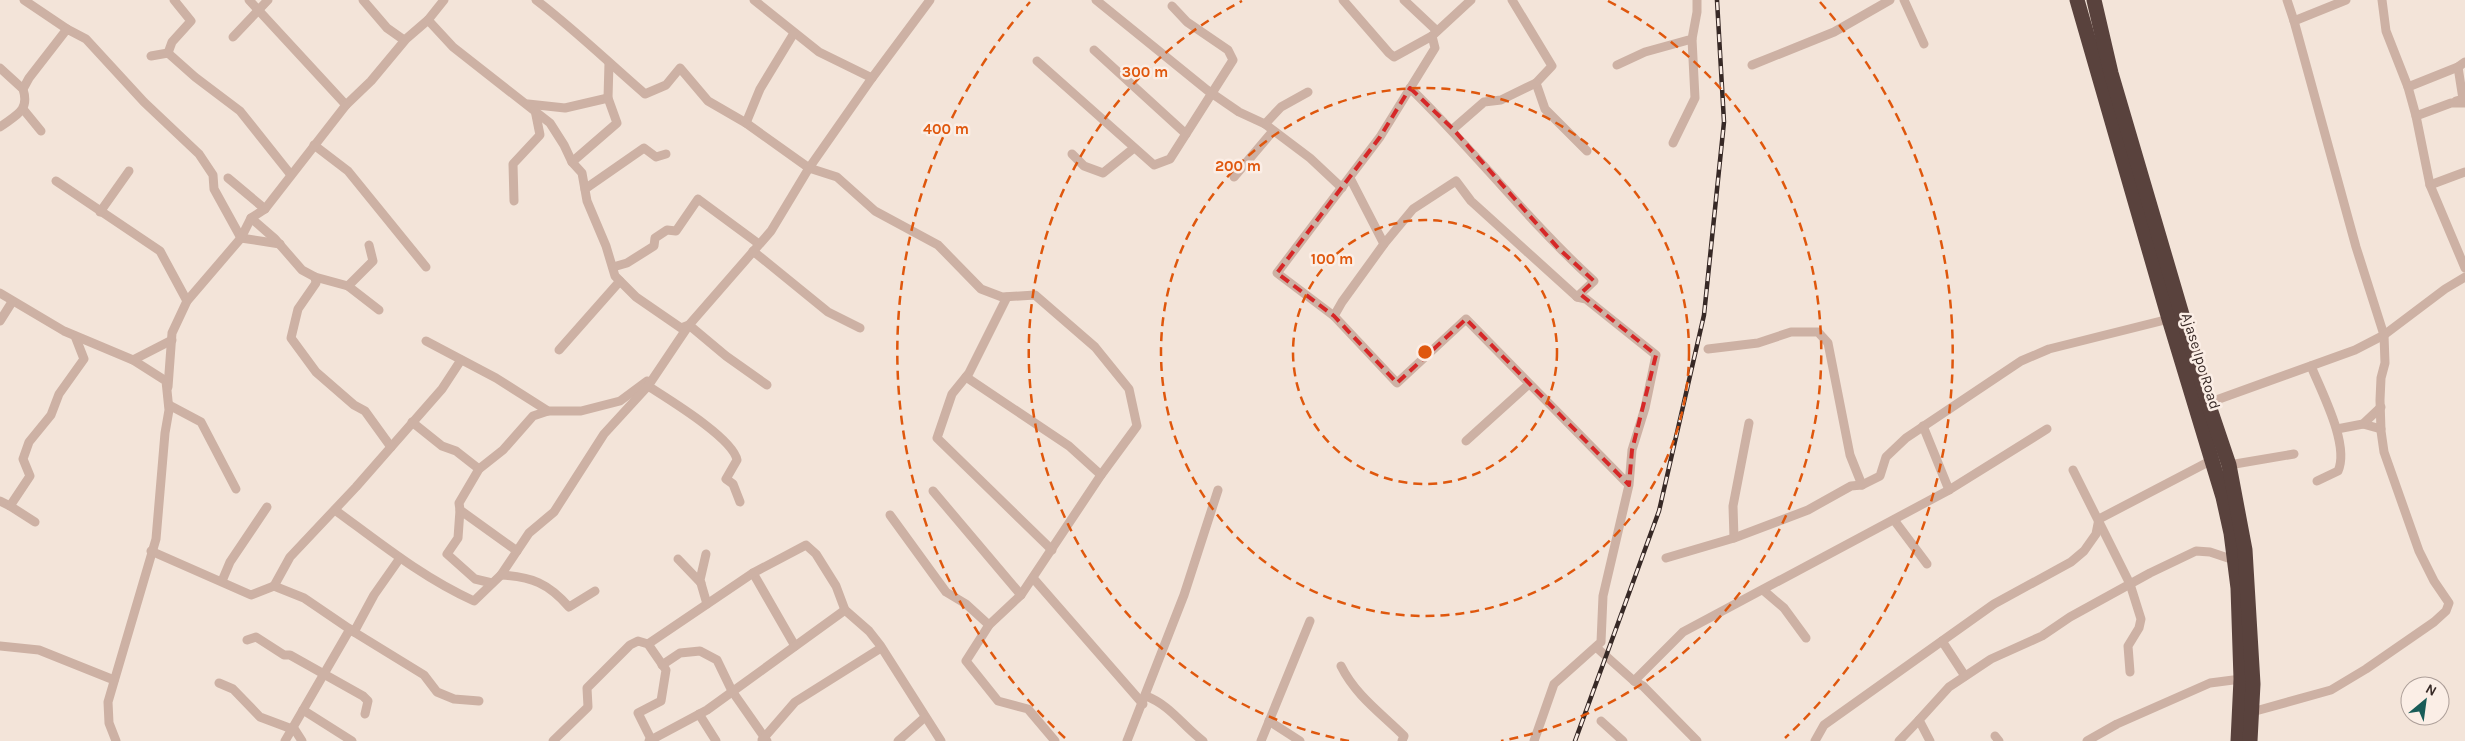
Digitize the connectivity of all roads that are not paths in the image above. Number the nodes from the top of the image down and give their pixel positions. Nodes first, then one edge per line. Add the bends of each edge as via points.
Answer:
1 (24, 0) edge
2 (174, 0) edge
3 (249, 0) edge
4 (268, 0) edge
5 (363, 0) edge
6 (444, 0) edge
7 (536, 0) edge
8 (930, 0) edge
9 (1096, 0) edge
10 (1343, 0) edge
11 (1404, 0) edge
12 (1471, 0) edge
13 (1512, 0) edge
14 (1697, 0) edge
15 (1890, 0) edge
16 (1904, 0) edge
17 (2078, 0) edge
18 (2094, 0) edge
19 (2287, 0) edge
20 (2346, 0) edge
21 (2382, 0) edge
22 (758, 1) edge
23 (1172, 6) dead end
24 (260, 10) junction
25 (428, 20) junction
26 (2294, 22) junction
27 (67, 29) junction
28 (794, 33) junction
29 (1434, 34) junction
30 (233, 38) dead end
31 (404, 40) junction
32 (1692, 40) junction
33 (1924, 44) dead end
34 (1094, 50) dead end
35 (168, 53) junction
36 (151, 56) dead end
37 (1037, 61) dead end
38 (609, 63) junction
39 (2461, 64) edge
40 (1617, 65) dead end
41 (1752, 65) dead end
42 (0, 68) edge
43 (872, 78) junction
44 (1536, 83) junction
45 (2408, 87) junction
46 (1410, 88) junction
47 (23, 89) junction
48 (1308, 92) dead end
49 (1212, 94) junction
50 (608, 98) junction
51 (2465, 102) edge
52 (2452, 103) junction
53 (346, 105) junction
54 (531, 107) junction
55 (23, 109) junction
56 (2416, 116) junction
57 (746, 123) junction
58 (1265, 124) junction
59 (0, 127) edge
60 (1453, 129) junction
61 (41, 131) dead end
62 (1273, 131) junction
63 (1186, 134) junction
64 (1673, 143) dead end
65 (314, 145) junction
66 (1134, 148) junction
67 (1587, 151) dead end
68 (666, 154) dead end
69 (1072, 154) dead end
70 (572, 162) junction
71 (809, 168) junction
72 (129, 171) dead end
73 (2465, 172) edge
74 (291, 176) junction
75 (228, 178) dead end
76 (1234, 178) dead end
77 (1350, 178) junction
78 (56, 181) dead end
79 (2430, 185) junction
80 (1342, 188) junction
81 (585, 189) junction
82 (514, 201) dead end
83 (265, 209) junction
84 (100, 212) junction
85 (251, 218) junction
86 (241, 238) junction
87 (280, 244) junction
88 (1384, 244) junction
89 (369, 245) dead end
90 (756, 248) junction
91 (426, 267) dead end
92 (612, 267) junction
93 (2465, 268) edge
94 (315, 277) junction
95 (2465, 277) edge
96 (620, 281) junction
97 (348, 286) junction
98 (0, 293) edge
99 (1007, 297) junction
100 (1577, 297) junction
101 (186, 300) junction
102 (12, 302) junction
103 (379, 310) dead end
104 (1334, 316) junction
105 (2169, 319) junction
106 (0, 321) edge
107 (689, 325) junction
108 (860, 328) dead end
109 (2384, 335) junction
110 (75, 336) junction
111 (172, 340) junction
112 (426, 341) dead end
113 (1708, 349) dead end
114 (559, 350) dead end
115 (134, 360) junction
116 (461, 360) junction
117 (2311, 366) junction
118 (656, 373) junction
119 (966, 377) junction
120 (1529, 384) junction
121 (767, 385) dead end
122 (648, 386) junction
123 (167, 393) junction
124 (2208, 403) junction
125 (169, 404) junction
126 (2381, 407) junction
127 (548, 411) junction
128 (412, 422) junction
129 (1749, 423) dead end
130 (2363, 424) junction
131 (1923, 426) junction
132 (2047, 429) dead end
133 (2337, 429) junction
134 (2381, 429) junction
135 (1466, 441) dead end
136 (391, 447) junction
137 (2294, 454) dead end
138 (2214, 459) junction
139 (2229, 464) junction
140 (479, 469) junction
141 (2073, 470) dead end
142 (1101, 475) junction
143 (2317, 481) dead end
144 (1628, 485) junction
145 (1862, 485) junction
146 (236, 489) dead end
147 (1218, 490) dead end
148 (1949, 490) junction
149 (933, 491) dead end
150 (0, 501) edge
151 (740, 502) dead end
152 (10, 506) junction
153 (267, 507) dead end
154 (335, 510) junction
155 (460, 510) junction
156 (890, 515) dead end
157 (1894, 520) junction
158 (35, 522) dead end
159 (2098, 523) junction
160 (1734, 538) junction
161 (1052, 550) junction
162 (517, 551) junction
163 (151, 552) junction
164 (706, 554) dead end
165 (400, 558) junction
166 (1666, 558) dead end
167 (678, 559) dead end
168 (2234, 560) junction
169 (1927, 564) dead end
170 (753, 573) junction
171 (501, 575) junction
172 (1033, 578) junction
173 (222, 581) junction
174 (492, 583) junction
175 (701, 583) junction
176 (2130, 584) junction
177 (274, 586) junction
178 (1763, 590) junction
179 (596, 591) dead end
180 (1021, 595) junction
181 (707, 604) junction
182 (844, 610) junction
183 (1310, 621) dead end
184 (989, 625) junction
185 (352, 630) junction
186 (1806, 638) dead end
187 (247, 640) dead end
188 (1942, 641) junction
189 (648, 644) junction
190 (0, 646) edge
191 (795, 646) junction
192 (881, 648) junction
193 (1596, 648) junction
194 (662, 665) junction
195 (1341, 666) dead end
196 (2130, 672) dead end
197 (325, 673) junction
198 (1965, 676) junction
199 (2241, 679) junction
200 (114, 680) junction
201 (1634, 681) junction
202 (219, 684) dead end
203 (732, 691) junction
204 (1144, 700) junction
205 (479, 701) dead end
206 (303, 710) junction
207 (2252, 712) junction
208 (365, 714) dead end
209 (699, 714) junction
210 (924, 718) junction
211 (1601, 720) dead end
212 (1920, 720) junction
213 (1269, 721) junction
214 (290, 735) edge
215 (764, 739) edge
216 (116, 741) edge
217 (302, 741) edge
218 (352, 741) edge
219 (554, 741) edge
220 (651, 741) edge
221 (716, 741) edge
222 (898, 741) edge
223 (941, 741) edge
224 (1055, 741) edge
225 (1127, 741) edge
226 (1203, 741) edge
227 (1261, 741) edge
228 (1300, 741) edge
229 (1402, 741) edge
230 (1534, 741) edge
231 (1623, 741) edge
232 (1697, 741) edge
233 (1815, 741) edge
234 (1899, 741) edge
235 (1930, 741) edge
236 (2087, 741) edge
237 (2238, 741) edge
238 (2250, 741) edge

1 - 27 street
2 - 35 street via 191,21 172,42
3 - 24 street
4 - 24 street
5 - 31 street via 387,28
6 - 25 street
7 - 38 street via 573,28
8 - 43 street
9 - 49 street
10 - 29 street via 1394,57
11 - 29 street
12 - 29 street
13 - 44 street via 1552,66
14 - 32 street
15 - 41 street via 1834,32
16 - 33 street
17 - 105 highway, Ajase Ipo Road
18 - 124 highway, Ajase Ipo Road via 2111,73
19 - 26 street
20 - 26 street
21 - 45 street via 2386,31
22 - 28 street
23 - 49 street via 1187,22 1228,50 1232,60
24 - 30 street
24 - 53 street
25 - 31 street
25 - 54 street via 453,47
26 - 109 street via 2356,247
27 - 47 street
27 - 86 street via 86,39 144,102 199,154 213,175 214,189
28 - 43 street via 819,52
28 - 57 street via 760,90
29 - 46 street via 1435,48
31 - 53 street via 371,81
32 - 40 street via 1645,52
32 - 64 street via 1695,98
34 - 63 street
35 - 36 street
35 - 74 street via 240,111
37 - 66 street
38 - 50 street
38 - 57 street via 645,94 666,86 680,68 708,101
39 - 45 street
39 - 52 street via 2463,99
42 - 47 street
43 - 71 street
44 - 60 street via 1501,100 1484,102
44 - 67 street via 1545,109
45 - 56 street
46 - 60 street
46 - 77 street
47 - 55 street via 27,100
48 - 58 street via 1281,107
49 - 58 street
49 - 63 street
50 - 54 street via 565,108
50 - 70 street via 617,123
51 - 52 street
52 - 56 street
53 - 65 street
54 - 70 street via 550,123
54 - 82 street via 540,135 513,164
55 - 59 street
55 - 61 street
56 - 79 street
57 - 71 street
58 - 62 street
60 - 100 street via 1558,248 1594,281
62 - 76 street
62 - 80 street via 1310,158
63 - 66 street via 1170,159 1154,165
65 - 74 street
65 - 91 street via 348,171
66 - 69 street via 1103,173 1084,166
68 - 81 street via 656,157 644,148
70 - 81 street via 582,174
71 - 90 street via 771,231
71 - 99 street via 837,177 875,211 938,245 981,288 1002,298
72 - 84 street
73 - 79 street
74 - 83 street
75 - 83 street
77 - 80 street
77 - 88 street
78 - 84 street
79 - 93 street
80 - 104 street via 1277,272
81 - 92 street
83 - 85 street
84 - 101 street via 160,251
85 - 86 street
85 - 87 street
86 - 87 street
86 - 101 street
87 - 94 street via 302,270
88 - 100 street via 1413,209 1456,181 1471,201
88 - 104 street
89 - 97 street via 373,261
90 - 92 street via 698,199 676,231 667,230 655,238 654,246 626,263
90 - 107 street
90 - 108 street via 828,312
92 - 96 street
94 - 97 street
94 - 136 street via 316,283 298,308 292,338 316,372 354,405 366,411
95 - 109 street
96 - 107 street via 636,297 681,328
96 - 114 street
97 - 103 street
98 - 102 street
99 - 119 street
99 - 142 street via 1035,295 1095,347 1129,389 1137,426
100 - 144 street via 1586,299 1656,355 1632,450
101 - 111 street
102 - 106 street
102 - 110 street
104 - 120 street via 1397,383 1466,320
105 - 131 street via 2049,349 2021,361
105 - 138 highway, Ajase Ipo Road
107 - 118 street
107 - 121 street
109 - 117 street
109 - 126 street
110 - 115 street
110 - 152 street via 84,359 59,394 51,415 29,442 23,459 30,476
111 - 115 street
111 - 123 street
112 - 116 street
113 - 145 street via 1758,343 1791,332 1818,332 1828,343 1850,455
115 - 123 street via 166,381
116 - 127 street
116 - 128 street via 442,389
117 - 124 street
117 - 133 street
118 - 122 street
118 - 127 street via 620,401 581,411
119 - 142 street via 1069,446
119 - 161 street via 952,394 937,438
120 - 135 street
120 - 144 street
122 - 151 street via 708,427 736,452 738,460 726,479 733,484
122 - 162 street via 604,434 554,512 530,533
123 - 125 street
124 - 139 highway, Ajase Ipo Road
125 - 146 street via 200,422
125 - 163 street via 156,539
126 - 130 street
126 - 134 street
127 - 140 street via 533,416 503,450
128 - 136 street
128 - 140 street
129 - 160 street via 1733,506
130 - 133 street
130 - 134 street
131 - 145 street via 1886,457 1880,476
131 - 148 street
132 - 148 street
133 - 143 street via 2341,465 2338,471
134 - 207 street via 2384,452 2407,511 2408,523 2434,581 2449,603 2446,611 2421,632 2331,690
136 - 154 street
137 - 139 street
138 - 159 street via 2099,519
138 - 168 highway, Ajase Ipo Road
139 - 207 highway, Ajase Ipo Road via 2245,550
140 - 155 street via 459,503
141 - 159 street
142 - 161 street
144 - 193 street via 1603,596 1601,642
145 - 160 street via 1851,486 1808,510
147 - 204 street via 1184,595
148 - 157 street
149 - 180 street
150 - 152 street
152 - 158 street
153 - 173 street via 230,562
154 - 165 street
154 - 177 street via 290,557
155 - 162 street
155 - 174 street via 458,538 447,554 475,579
156 - 184 street via 946,592 966,604
157 - 169 street
157 - 178 street
159 - 176 street
159 - 188 street via 2096,534 2072,562 1994,604
160 - 166 street
161 - 172 street
162 - 171 street
163 - 173 street
163 - 200 street
164 - 175 street
165 - 174 street via 442,587 474,601
165 - 185 street
167 - 175 street
168 - 176 street via 2196,551
168 - 199 highway, Ajase Ipo Road
170 - 181 street
170 - 182 street via 806,545 816,554 836,586
170 - 191 street
171 - 174 street
171 - 179 street via 526,577 557,594 569,607
172 - 180 street
172 - 204 street
173 - 177 street via 251,595
175 - 181 street
176 - 196 street via 2141,620 2128,646
176 - 198 street via 2042,636 1991,658
177 - 185 street via 304,598
178 - 186 street via 1784,608
178 - 201 street via 1683,632
180 - 184 street
181 - 189 street
182 - 191 street
182 - 192 street via 869,631
183 - 213 street
184 - 224 street via 966,661 998,700 1028,709
185 - 197 street
185 - 205 street via 424,675 437,692 454,700
187 - 197 street via 256,637 284,655
188 - 198 street
188 - 233 street via 1824,725
189 - 194 street
189 - 219 street via 638,641 630,644 587,688 588,707
190 - 200 street via 39,650
191 - 203 street
192 - 210 street
192 - 215 street via 795,702
193 - 201 street
193 - 230 street via 1554,684
194 - 203 street via 680,653 700,651 717,660
194 - 220 street via 666,670 660,701 638,713
195 - 229 street via 1369,706 1404,736
197 - 206 street
197 - 208 street via 368,701
198 - 212 street via 1949,688
199 - 236 street via 2210,683 2117,724
199 - 237 highway, Ajase Ipo Road
200 - 216 street via 108,702 109,723
201 - 232 street via 1644,686
202 - 214 street via 233,689 260,716
203 - 209 street
203 - 215 street
204 - 225 street
204 - 226 street via 1156,700
206 - 214 street
206 - 218 street
207 - 238 highway, Ajase Ipo Road
209 - 220 street
209 - 221 street
210 - 222 street
210 - 223 street
211 - 231 street
212 - 234 street
212 - 235 street
213 - 227 street
213 - 228 street
214 - 217 street

